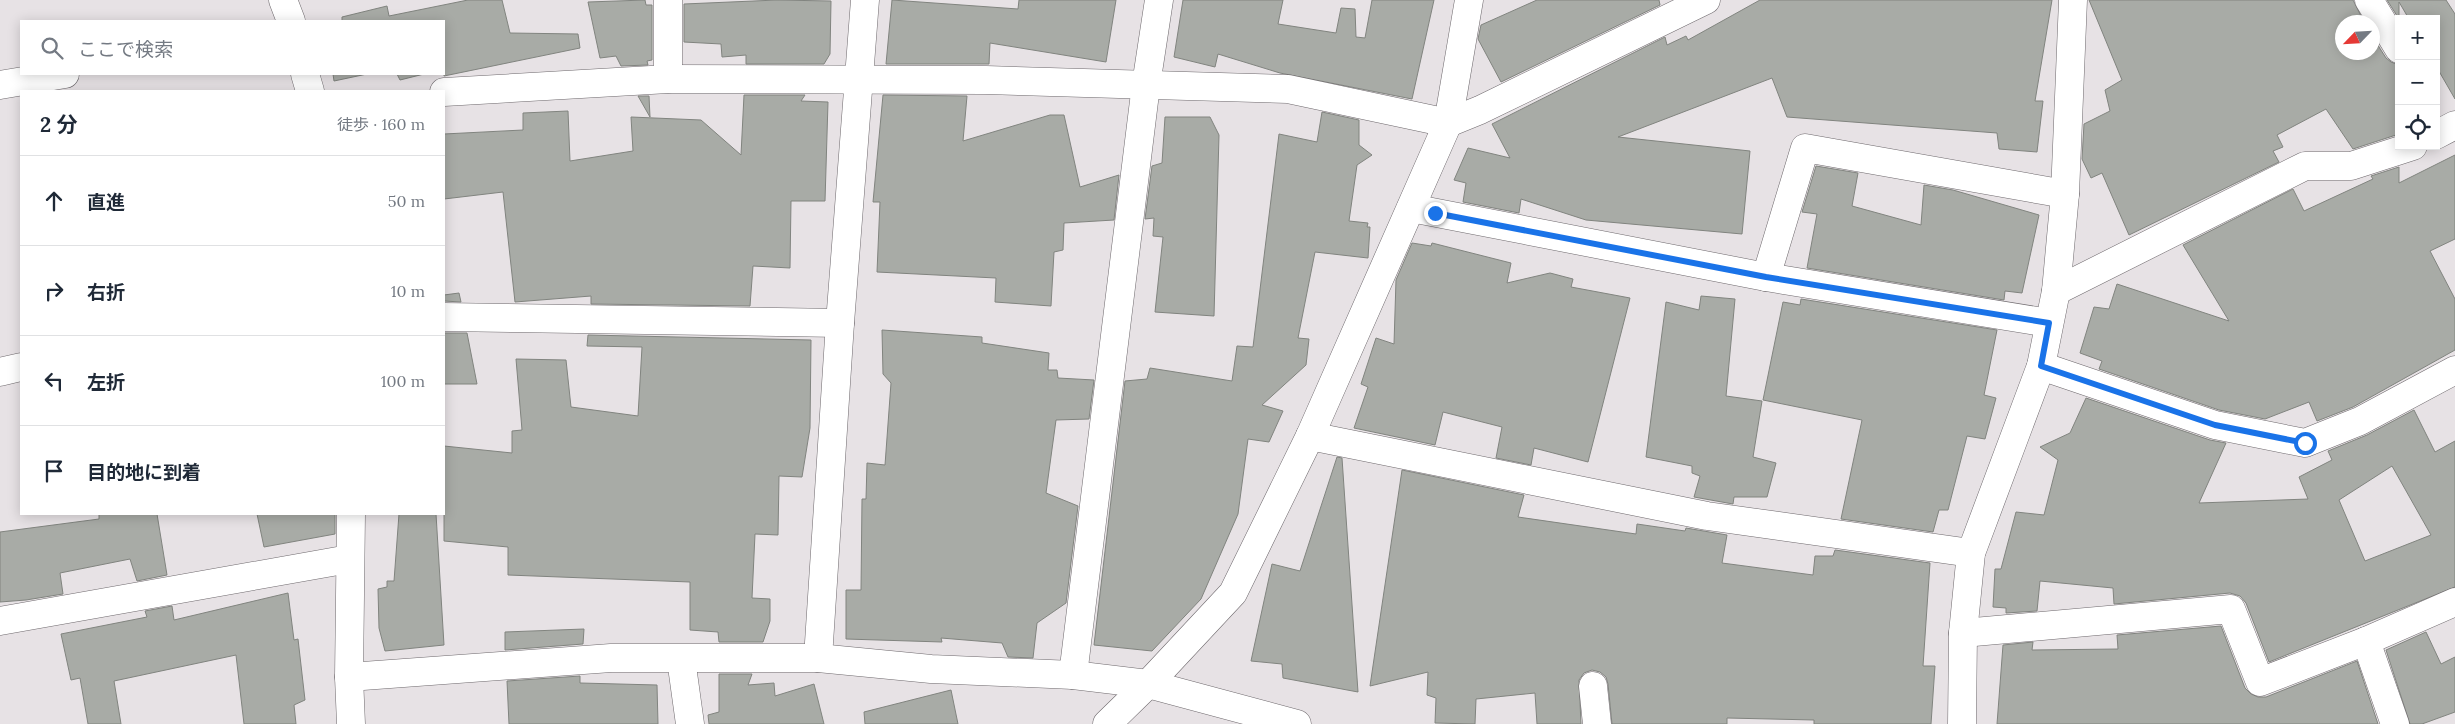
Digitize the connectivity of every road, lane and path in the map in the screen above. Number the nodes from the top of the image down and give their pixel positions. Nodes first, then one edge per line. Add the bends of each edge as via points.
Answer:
1 (283, 0) edge
2 (668, 0) edge
3 (865, 0) edge
4 (1160, 0) edge
5 (1469, 0) edge
6 (1706, 0) edge
7 (2073, 0) edge
8 (2369, 0) edge
9 (291, 20) edge
10 (2395, 42) edge
11 (58, 75) edge
12 (305, 75) edge
13 (668, 79) junction
14 (860, 80) junction
15 (0, 85) edge
16 (1146, 85) junction
17 (310, 90) edge
18 (445, 92) edge
19 (1448, 123) junction
20 (2401, 150) edge
21 (2065, 194) junction
22 (1411, 208) junction
23 (1766, 277) junction
24 (2056, 291) junction
25 (445, 317) edge
26 (840, 323) junction
27 (2049, 323) junction
28 (2041, 366) junction
29 (20, 367) edge
30 (2455, 370) edge
31 (0, 372) edge
32 (1310, 436) junction
33 (351, 515) edge
34 (1971, 553) junction
35 (349, 558) junction
36 (2455, 602) edge
37 (0, 621) edge
38 (1963, 633) junction
39 (2366, 641) junction
40 (818, 658) junction
41 (682, 659) junction
42 (1073, 675) junction
43 (348, 677) junction
44 (1148, 684) junction
45 (1593, 686) dead end
46 (351, 724) edge
47 (690, 724) edge
48 (1108, 724) edge
49 (1298, 724) edge
50 (1597, 724) edge
51 (1962, 724) edge
52 (2395, 724) edge

1 - 9 street
2 - 13 street
3 - 14 street
4 - 16 street
5 - 19 street
6 - 19 street
7 - 21 street
8 - 10 street
11 - 15 street
12 - 17 street
13 - 14 street
13 - 18 street
14 - 16 street
14 - 26 street
16 - 19 street via 1288,89
16 - 42 street
19 - 22 street
20 - 24 street via 2351,166 2305,166
21 - 23 street via 1805,148
21 - 24 street
22 - 23 street
22 - 32 street
23 - 27 street
24 - 27 street
25 - 26 street
26 - 40 street
27 - 28 street
28 - 30 street via 2215,425 2305,443 2360,421
28 - 34 street
29 - 31 street
32 - 34 street via 1707,516
32 - 44 street via 1233,593
33 - 35 street
34 - 38 street
35 - 37 street
35 - 43 street
36 - 39 street
38 - 39 street via 2231,609 2260,682
38 - 51 street
39 - 52 street
40 - 41 street
40 - 42 street via 931,669
41 - 43 street via 610,658
41 - 47 street
42 - 44 street
43 - 46 street
44 - 48 street
44 - 49 street
45 - 50 street

